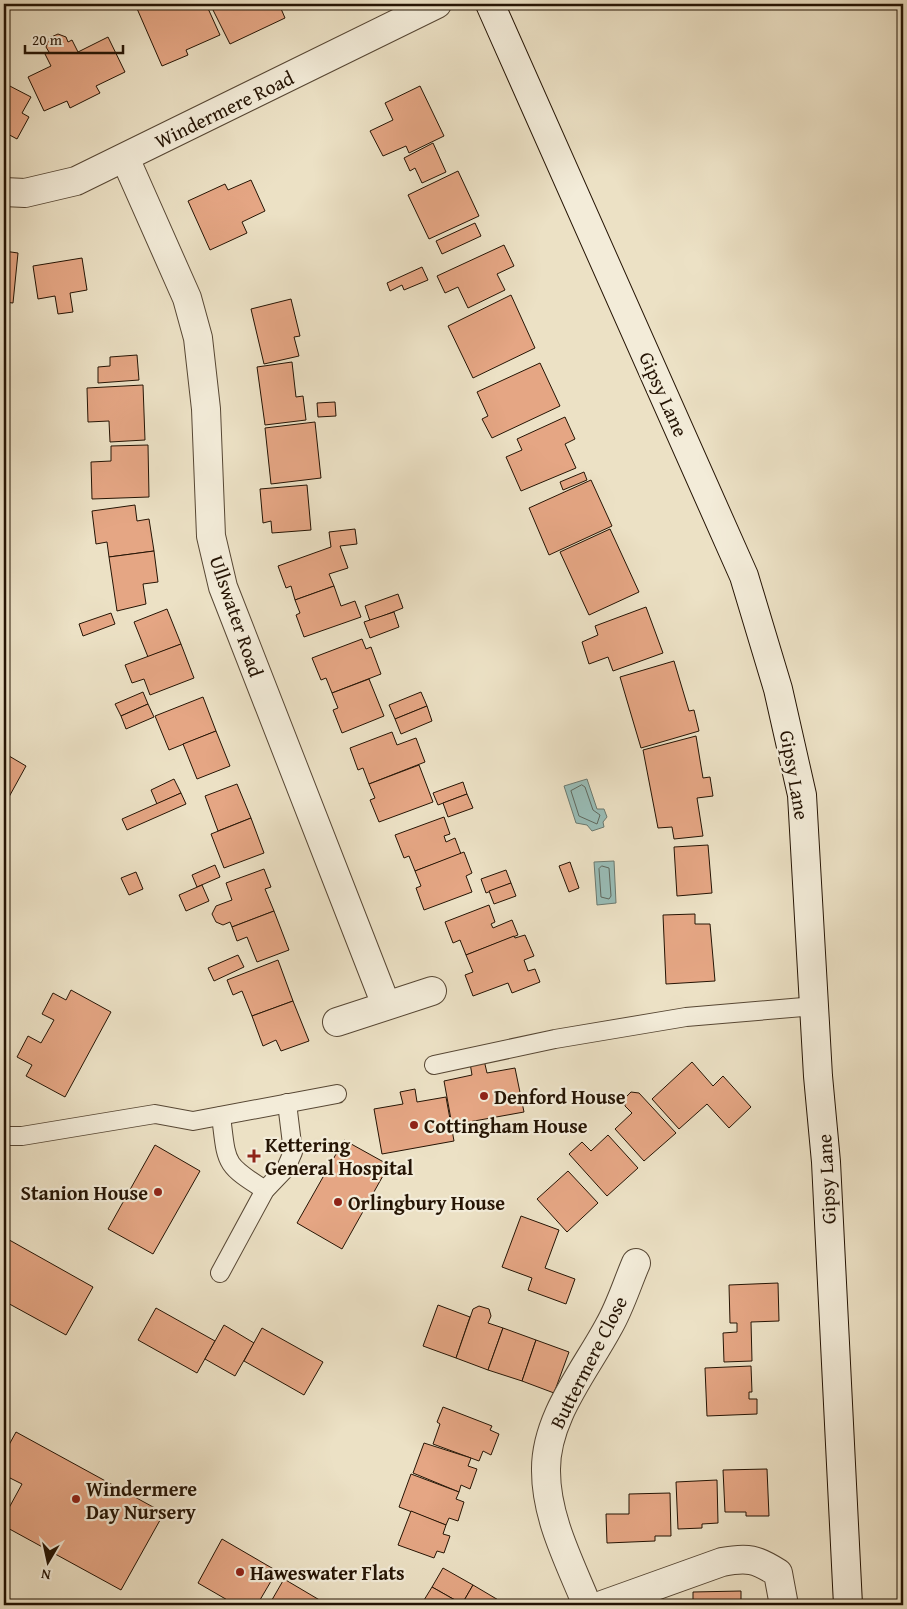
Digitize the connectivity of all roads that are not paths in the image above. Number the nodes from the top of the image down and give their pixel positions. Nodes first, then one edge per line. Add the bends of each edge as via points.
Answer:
1 (437, 4) edge
2 (490, 4) edge
3 (125, 158) junction
4 (4, 192) edge
5 (432, 991) dead end
6 (386, 1005) junction
7 (815, 1006) junction
8 (337, 1022) dead end
9 (434, 1066) dead end
10 (337, 1094) dead end
11 (287, 1103) junction
12 (221, 1116) junction
13 (4, 1136) edge
14 (265, 1190) junction
15 (636, 1263) dead end
16 (220, 1273) dead end
17 (783, 1600) dead end
18 (587, 1605) edge
19 (602, 1605) edge
20 (848, 1605) edge

1 - 3 street, Windermere Road
2 - 7 street, Gipsy Lane via 744,576 778,689 802,795
3 - 4 street, Windermere Road via 47,189
3 - 6 street, Ullswater Road via 187,298 198,338 206,409 211,536 223,587
5 - 6 street
6 - 8 street
7 - 9 lane via 686,1017 555,1039
7 - 20 street, Gipsy Lane
10 - 11 lane
11 - 12 lane
11 - 14 lane via 293,1152 286,1168
12 - 13 lane via 194,1121 155,1114 22,1136
12 - 14 lane via 226,1159 239,1174
14 - 16 lane
15 - 18 street, Buttermere Close via 610,1325 560,1413 548,1443 546,1472 551,1514
17 - 19 street via 778,1573 760,1561 742,1558 722,1562

